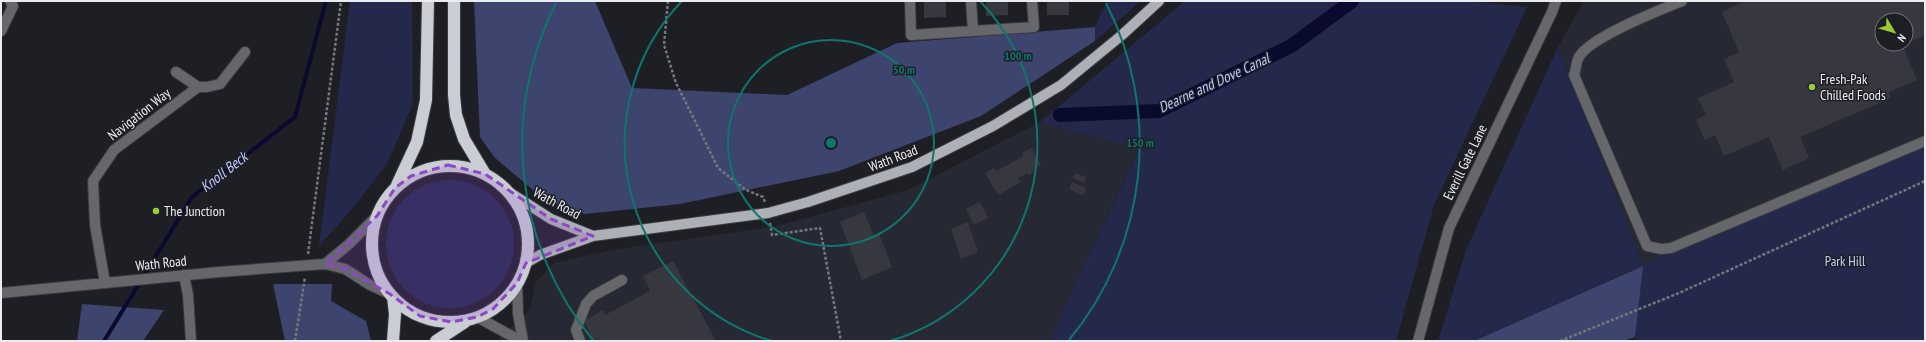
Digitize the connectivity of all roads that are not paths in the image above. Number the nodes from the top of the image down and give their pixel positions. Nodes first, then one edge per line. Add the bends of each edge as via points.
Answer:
1 (10, 1) edge
2 (428, 1) edge
3 (454, 1) edge
4 (910, 1) edge
5 (971, 1) edge
6 (1032, 1) edge
7 (1159, 1) edge
8 (1556, 1) edge
9 (1682, 1) edge
10 (1, 31) edge
11 (973, 31) junction
12 (245, 52) dead end
13 (176, 72) dead end
14 (198, 87) junction
15 (1925, 141) edge
16 (485, 174) junction
17 (396, 188) junction
18 (509, 192) junction
19 (377, 216) junction
20 (592, 236) junction
21 (526, 263) junction
22 (324, 264) junction
23 (184, 275) junction
24 (622, 280) dead end
25 (104, 283) junction
26 (517, 283) junction
27 (1, 292) edge
28 (392, 296) junction
29 (472, 318) junction
30 (191, 341) edge
31 (393, 341) edge
32 (436, 341) edge
33 (522, 341) edge
34 (580, 341) edge
35 (1418, 341) edge

1 - 10 street via 13,6
2 - 17 highway via 426,100 417,142
3 - 16 highway via 456,115 464,139
4 - 11 street via 912,35
5 - 11 street
6 - 11 street via 1034,27
7 - 20 main road, Wath Road via 1122,35 1061,84 956,146 898,172 768,213
8 - 35 street, Everill Gate Lane via 1449,228
9 - 15 street via 1638,19 1595,42 1579,57 1574,75 1647,246 1661,250 1671,248
12 - 14 street via 220,84
13 - 14 street
14 - 25 street, Navigation Way via 114,150 93,181 95,225
16 - 17 highway via 467,167 429,168 411,176
16 - 18 highway
17 - 19 highway
18 - 20 main road, Wath Road via 552,219
18 - 21 highway via 520,208 526,225
19 - 22 street
19 - 28 highway via 372,236 373,257 379,277
20 - 21 main road, Wath Road via 540,254
21 - 26 highway
22 - 23 street, Wath Road
22 - 28 street, Wath Road via 345,269
23 - 25 street, Wath Road
23 - 30 street
24 - 34 street via 593,296 586,304 576,330
25 - 27 street, Wath Road
26 - 29 highway via 493,309
26 - 33 street
28 - 29 highway via 406,308 435,320 452,322
28 - 31 highway via 395,314
29 - 32 highway
29 - 33 street

